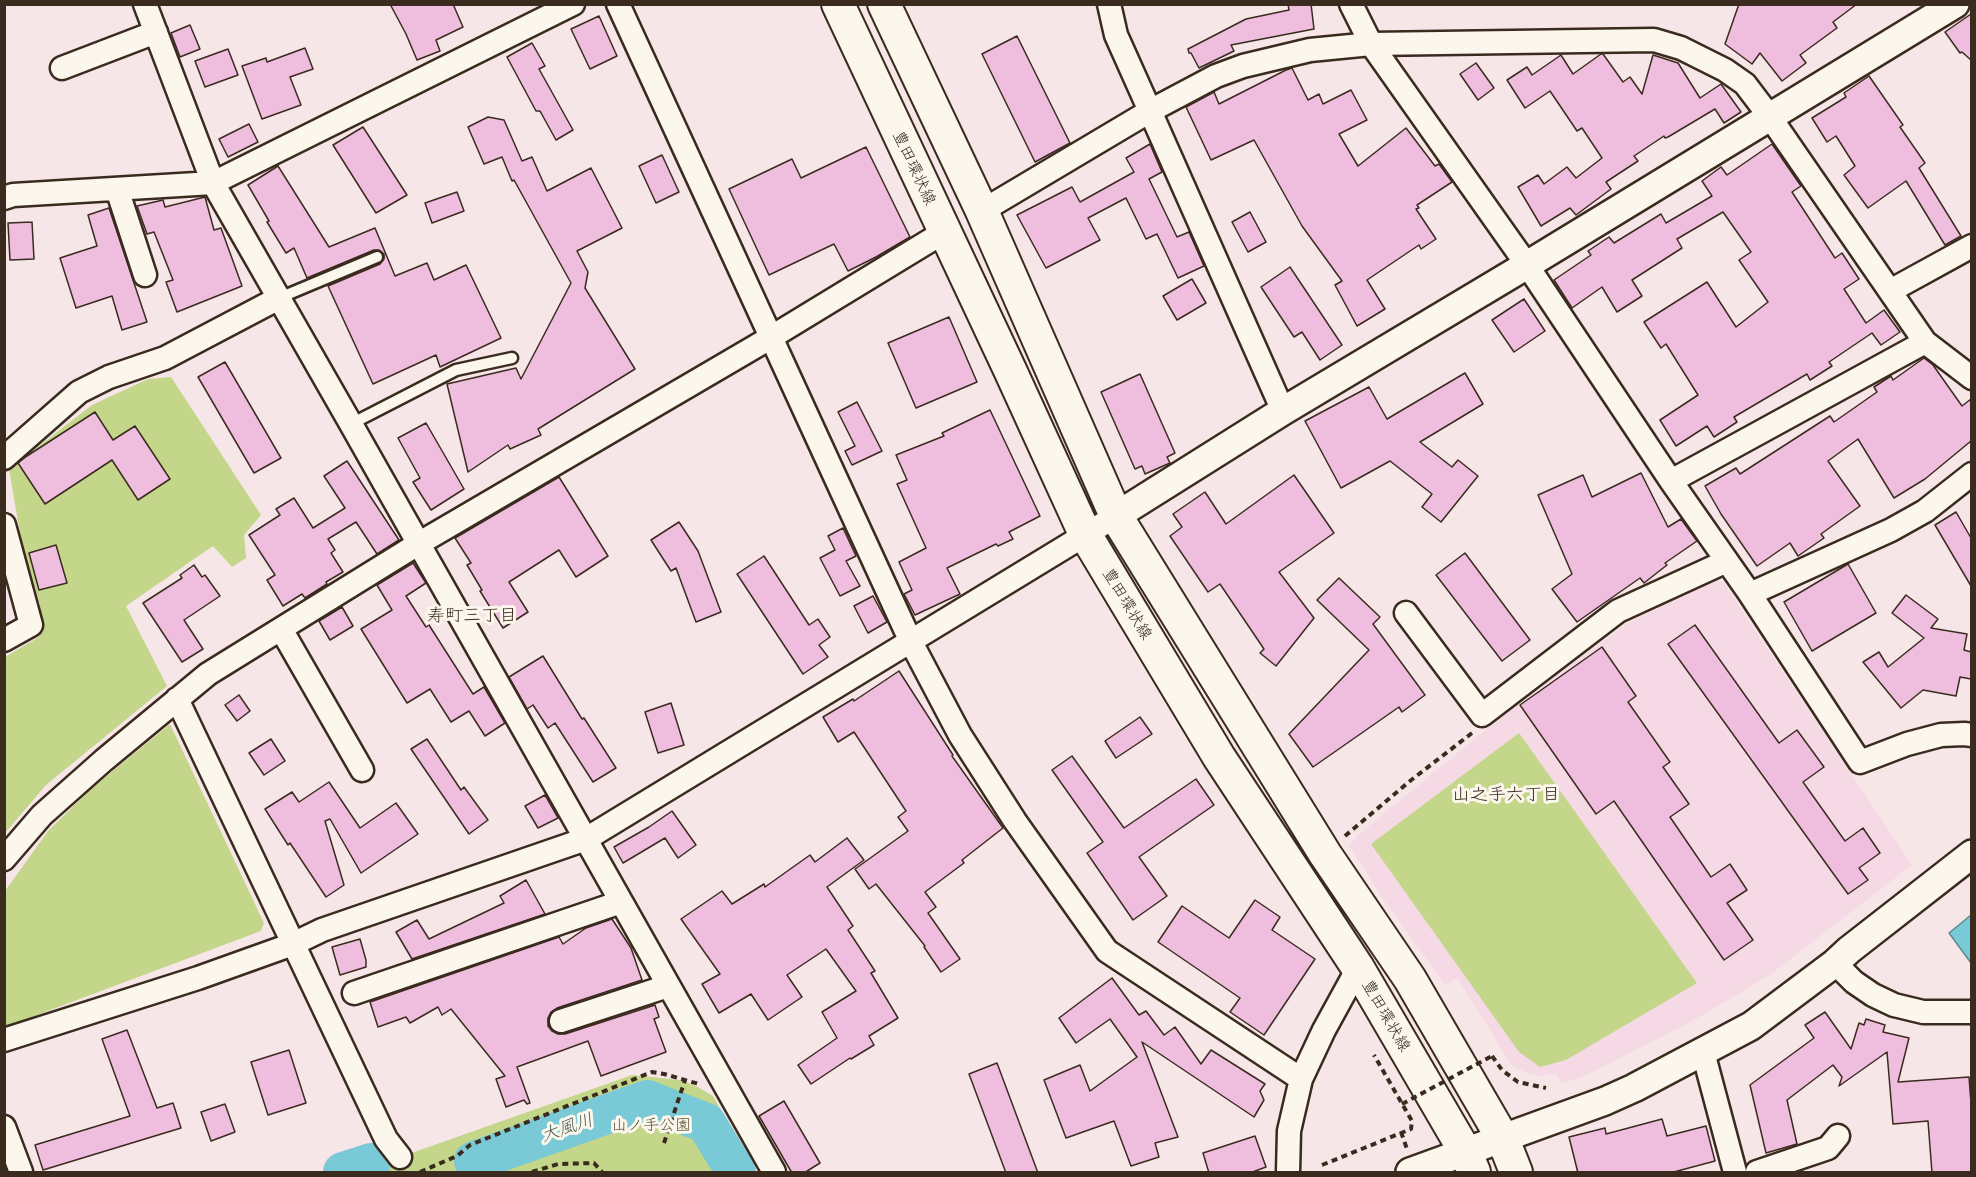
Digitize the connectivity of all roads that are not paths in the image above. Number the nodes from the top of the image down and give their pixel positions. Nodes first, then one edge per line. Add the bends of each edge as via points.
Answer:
1 (145, 4) edge
2 (573, 4) edge
3 (618, 4) edge
4 (838, 4) edge
5 (884, 4) edge
6 (1109, 4) edge
7 (1351, 4) edge
8 (1955, 4) edge
9 (156, 32) junction
10 (1371, 44) junction
11 (62, 68) dead end
12 (1150, 111) junction
13 (1770, 117) junction
14 (213, 183) junction
15 (117, 189) junction
16 (4, 198) edge
17 (982, 211) junction
18 (944, 232) junction
19 (1971, 246) edge
20 (377, 257) dead end
21 (1527, 265) junction
22 (146, 275) dead end
23 (1890, 291) junction
24 (279, 298) junction
25 (770, 338) junction
26 (1925, 342) junction
27 (512, 358) dead end
28 (1971, 378) edge
29 (1283, 411) junction
30 (351, 424) junction
31 (4, 458) edge
32 (1971, 474) edge
33 (1671, 481) junction
34 (1116, 516) junction
35 (4, 525) edge
36 (1085, 534) junction
37 (418, 544) junction
38 (1727, 561) junction
39 (1750, 594) junction
40 (1406, 614) dead end
41 (281, 629) junction
42 (4, 640) edge
43 (911, 642) junction
44 (177, 699) junction
45 (1971, 735) edge
46 (362, 770) dead end
47 (586, 839) junction
48 (1971, 854) edge
49 (4, 859) edge
50 (621, 902) junction
51 (293, 944) junction
52 (1835, 963) junction
53 (1358, 968) junction
54 (668, 986) junction
55 (354, 993) dead end
56 (1971, 1012) edge
57 (561, 1021) dead end
58 (4, 1040) edge
59 (1702, 1052) junction
60 (1301, 1079) junction
61 (4, 1127) edge
62 (1838, 1136) dead end
63 (1503, 1139) junction
64 (400, 1157) dead end
65 (1470, 1163) edge
66 (21, 1173) edge
67 (774, 1173) edge
68 (1288, 1173) edge
69 (1410, 1173) edge
70 (1516, 1173) edge
71 (1735, 1173) edge
72 (1757, 1173) edge

1 - 9 street
2 - 14 street
3 - 25 street
4 - 18 main road, 豊田環状線
5 - 17 main road
6 - 12 street via 1116,35
7 - 10 street
8 - 13 street
9 - 11 street
9 - 14 street
10 - 12 street via 1310,50 1243,66
10 - 13 street via 1654,40 1681,48 1725,70 1745,84
10 - 21 street
12 - 17 street
12 - 29 street
13 - 21 street
13 - 23 street
14 - 15 street
14 - 24 street
15 - 16 street
15 - 22 street
17 - 34 main road
18 - 25 street
18 - 36 main road, 豊田環状線
19 - 23 street
20 - 24 lane
21 - 29 street
21 - 33 street
23 - 26 street
24 - 30 street
24 - 31 street via 165,358 79,392
25 - 37 street
25 - 43 street
26 - 28 street
26 - 33 street
27 - 30 lane via 456,370
29 - 34 street
30 - 37 street
32 - 39 street via 1925,511 1891,530
33 - 38 street
34 - 36 street
34 - 63 main road via 1325,854 1410,979
35 - 42 street via 31,625
36 - 43 street
36 - 53 main road, 豊田環状線 via 1219,758
37 - 41 street
37 - 47 street
38 - 39 street
38 - 40 street via 1618,611 1482,715
39 - 45 street via 1860,762 1941,735
41 - 44 street via 208,674
41 - 46 street
43 - 47 street
43 - 60 street via 960,735 1107,951
44 - 49 street via 42,816
44 - 51 street
47 - 50 street
47 - 51 street via 322,930
48 - 52 street
50 - 54 street
50 - 55 street
51 - 58 street
51 - 64 street via 386,1139
52 - 56 street via 1854,982 1894,1005 1923,1012
52 - 59 street via 1751,1026
53 - 60 street
53 - 65 main road, 豊田環状線
54 - 57 street
54 - 67 street
59 - 63 street via 1634,1088
59 - 71 street
60 - 68 street via 1289,1131
61 - 66 street
62 - 72 street via 1828,1148
63 - 65 street
63 - 70 main road
65 - 69 street

